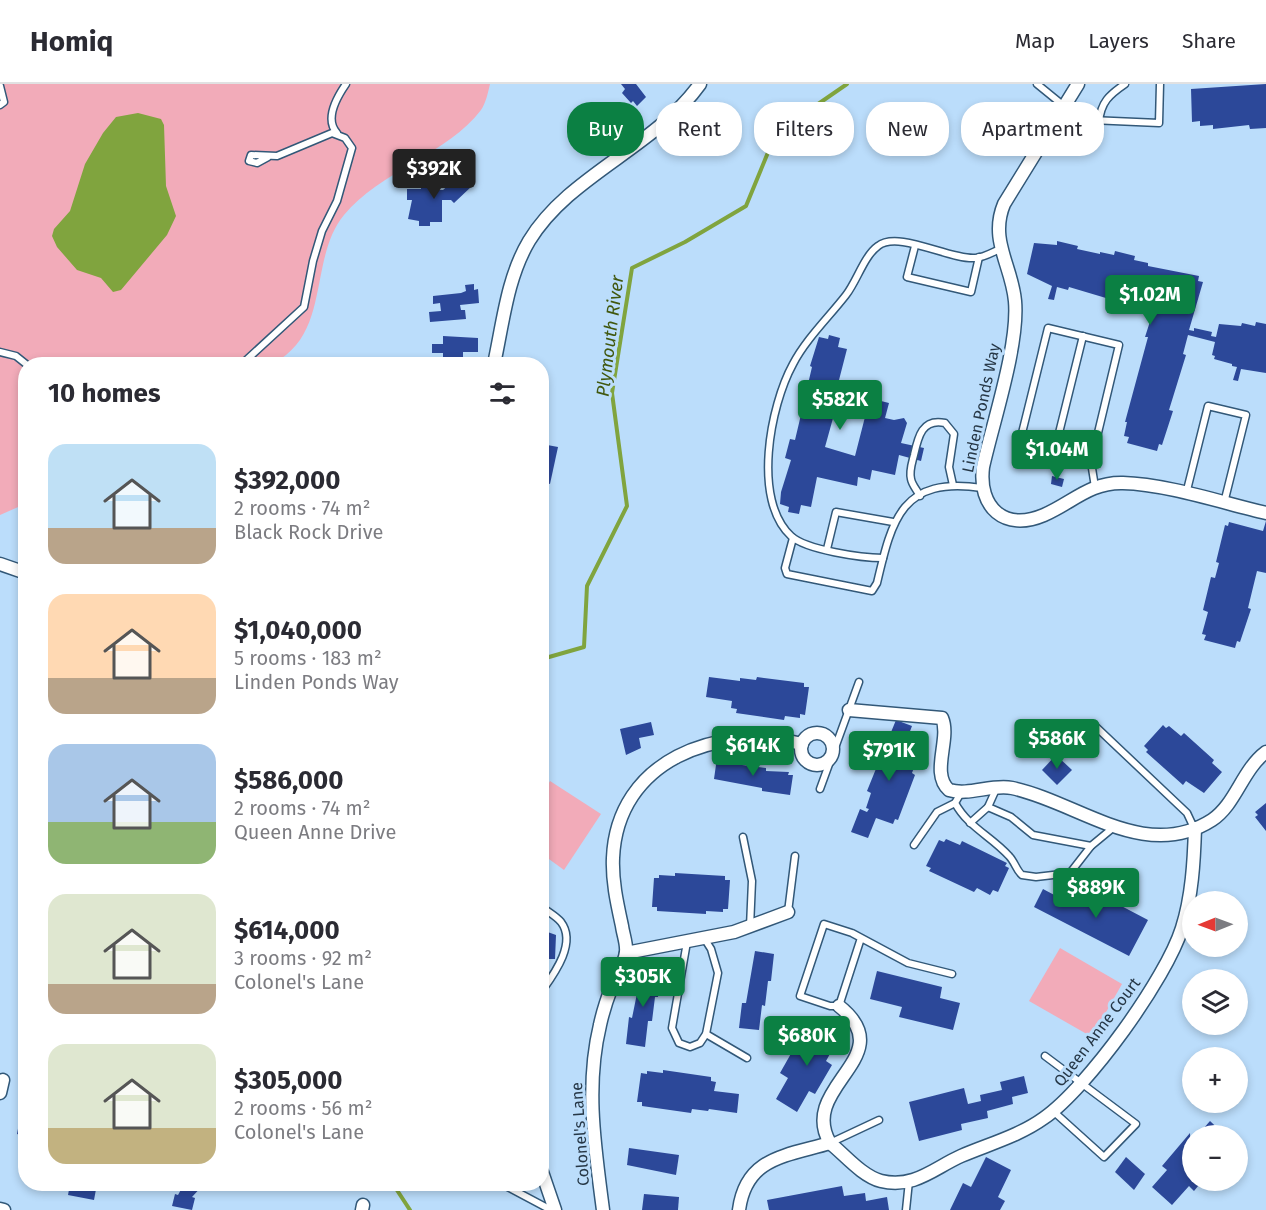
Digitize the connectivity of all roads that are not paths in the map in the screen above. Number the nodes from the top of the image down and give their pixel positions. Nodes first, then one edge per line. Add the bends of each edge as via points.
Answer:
1 (346, 84) edge
2 (700, 84) edge
3 (1037, 84) edge
4 (1078, 84) edge
5 (1125, 84) edge
6 (1160, 84) edge
7 (0, 86) edge
8 (1059, 102) edge
9 (1067, 102) edge
10 (1104, 102) edge
11 (0, 105) edge
12 (1104, 122) edge
13 (338, 134) junction
14 (1033, 156) edge
15 (259, 160) dead end
16 (915, 246) junction
17 (1000, 249) junction
18 (979, 257) junction
19 (1083, 336) junction
20 (0, 352) edge
21 (250, 357) edge
22 (495, 357) edge
23 (18, 358) edge
24 (1057, 441) junction
25 (1093, 451) junction
26 (953, 485) junction
27 (1095, 487) junction
28 (981, 488) junction
29 (1186, 495) junction
30 (920, 496) junction
31 (1224, 504) junction
32 (1266, 513) edge
33 (893, 522) junction
34 (793, 538) junction
35 (827, 549) junction
36 (883, 558) junction
37 (0, 564) edge
38 (18, 570) edge
39 (859, 682) dead end
40 (849, 710) junction
41 (1094, 725) dead end
42 (801, 744) junction
43 (1266, 752) edge
44 (833, 754) junction
45 (997, 787) junction
46 (820, 789) dead end
47 (962, 791) junction
48 (956, 803) junction
49 (988, 807) junction
50 (970, 824) junction
51 (1115, 826) junction
52 (1194, 828) junction
53 (743, 837) dead end
54 (914, 845) dead end
55 (1092, 846) junction
56 (795, 856) dead end
57 (1070, 873) junction
58 (1129, 897) dead end
59 (549, 912) edge
60 (788, 912) joint
61 (750, 928) junction
62 (704, 938) junction
63 (861, 938) junction
64 (687, 941) junction
65 (626, 953) junction
66 (952, 974) dead end
67 (549, 980) edge
68 (839, 1006) junction
69 (706, 1034) junction
70 (1045, 1056) dead end
71 (747, 1058) dead end
72 (3, 1080) dead end
73 (1083, 1082) junction
74 (0, 1093) edge
75 (1053, 1111) junction
76 (879, 1120) dead end
77 (830, 1143) junction
78 (909, 1181) junction
79 (516, 1191) edge
80 (548, 1191) edge
81 (553, 1210) edge
82 (603, 1210) edge
83 (739, 1210) edge
84 (906, 1210) edge

1 - 13 lane via 333,109 332,124
2 - 22 street via 661,125 567,196 545,218 512,278
3 - 8 lane
4 - 9 street, Linden Ponds Way
5 - 10 lane
6 - 12 lane via 1159,123
7 - 11 lane via 4,102
13 - 15 lane via 324,135
13 - 21 lane via 349,142 352,155 338,201 322,231 304,307
14 - 17 street, Linden Ponds Way via 1004,204 998,231
16 - 18 lane
16 - 18 lane via 907,277 971,292
16 - 34 lane via 890,240 876,246 854,285 794,362 784,382 767,455 774,514
17 - 18 lane
17 - 28 street, Linden Ponds Way via 1013,284 1016,319
19 - 24 lane
19 - 24 lane via 1048,328 1022,433
19 - 25 lane via 1119,345
20 - 23 lane
24 - 25 lane
25 - 27 lane via 1091,473
26 - 28 lane
26 - 30 lane
26 - 30 lane via 949,467 954,434 945,423 932,422 918,436 910,471
27 - 28 street, Linden Ponds Way via 1046,515 1017,520 1005,518 989,507
27 - 29 street, Linden Ponds Way via 1132,484
29 - 31 street, Linden Ponds Way
29 - 31 lane via 1208,406 1246,415
30 - 33 lane
31 - 32 street, Linden Ponds Way
33 - 35 lane via 836,512
33 - 36 lane
34 - 35 lane
34 - 36 lane via 786,574 867,592 877,583
35 - 36 lane
37 - 38 street
39 - 40 lane
40 - 44 lane
40 - 47 street via 942,718 941,779 949,790
41 - 52 lane via 1187,813
42 - 44 street via 803,757 811,764 822,765
42 - 44 street via 811,733 822,733 833,744
42 - 65 street via 722,739 695,747 667,762 639,788 621,818 613,846 614,889
43 - 52 street via 1223,810
44 - 46 lane
45 - 47 street
45 - 49 lane
45 - 51 street via 1018,790
47 - 48 lane
48 - 50 lane
48 - 54 lane via 937,812
49 - 50 lane
49 - 55 lane via 1011,817 1033,835
50 - 57 lane via 1008,854 1023,875
51 - 52 street via 1158,836
51 - 55 lane
52 - 73 street, Queen Anne Court via 1186,913 1177,942 1136,1012
53 - 61 lane via 752,881
55 - 57 lane
56 - 60 lane
57 - 58 lane
59 - 67 lane via 564,927 565,940
60 - 61 street
61 - 62 street
62 - 64 street
62 - 69 lane via 718,973
63 - 66 lane via 908,963
63 - 68 lane
63 - 68 lane via 824,924 800,996
64 - 65 street
64 - 69 lane via 672,1028 678,1043 690,1047 700,1043
65 - 82 street, Colonel's Lane via 605,1005 592,1075
68 - 77 street via 853,1020 860,1045 849,1071 824,1104 822,1119
69 - 71 lane
70 - 73 lane
72 - 74 street
73 - 75 street, Queen Anne Court
73 - 75 lane via 1136,1124 1104,1157
75 - 78 street, Queen Anne Court via 1032,1126 957,1158 929,1176
76 - 77 lane
77 - 78 street, Queen Anne Court via 879,1180
77 - 83 street via 760,1166 746,1181
78 - 84 lane
79 - 81 lane
80 - 81 street

